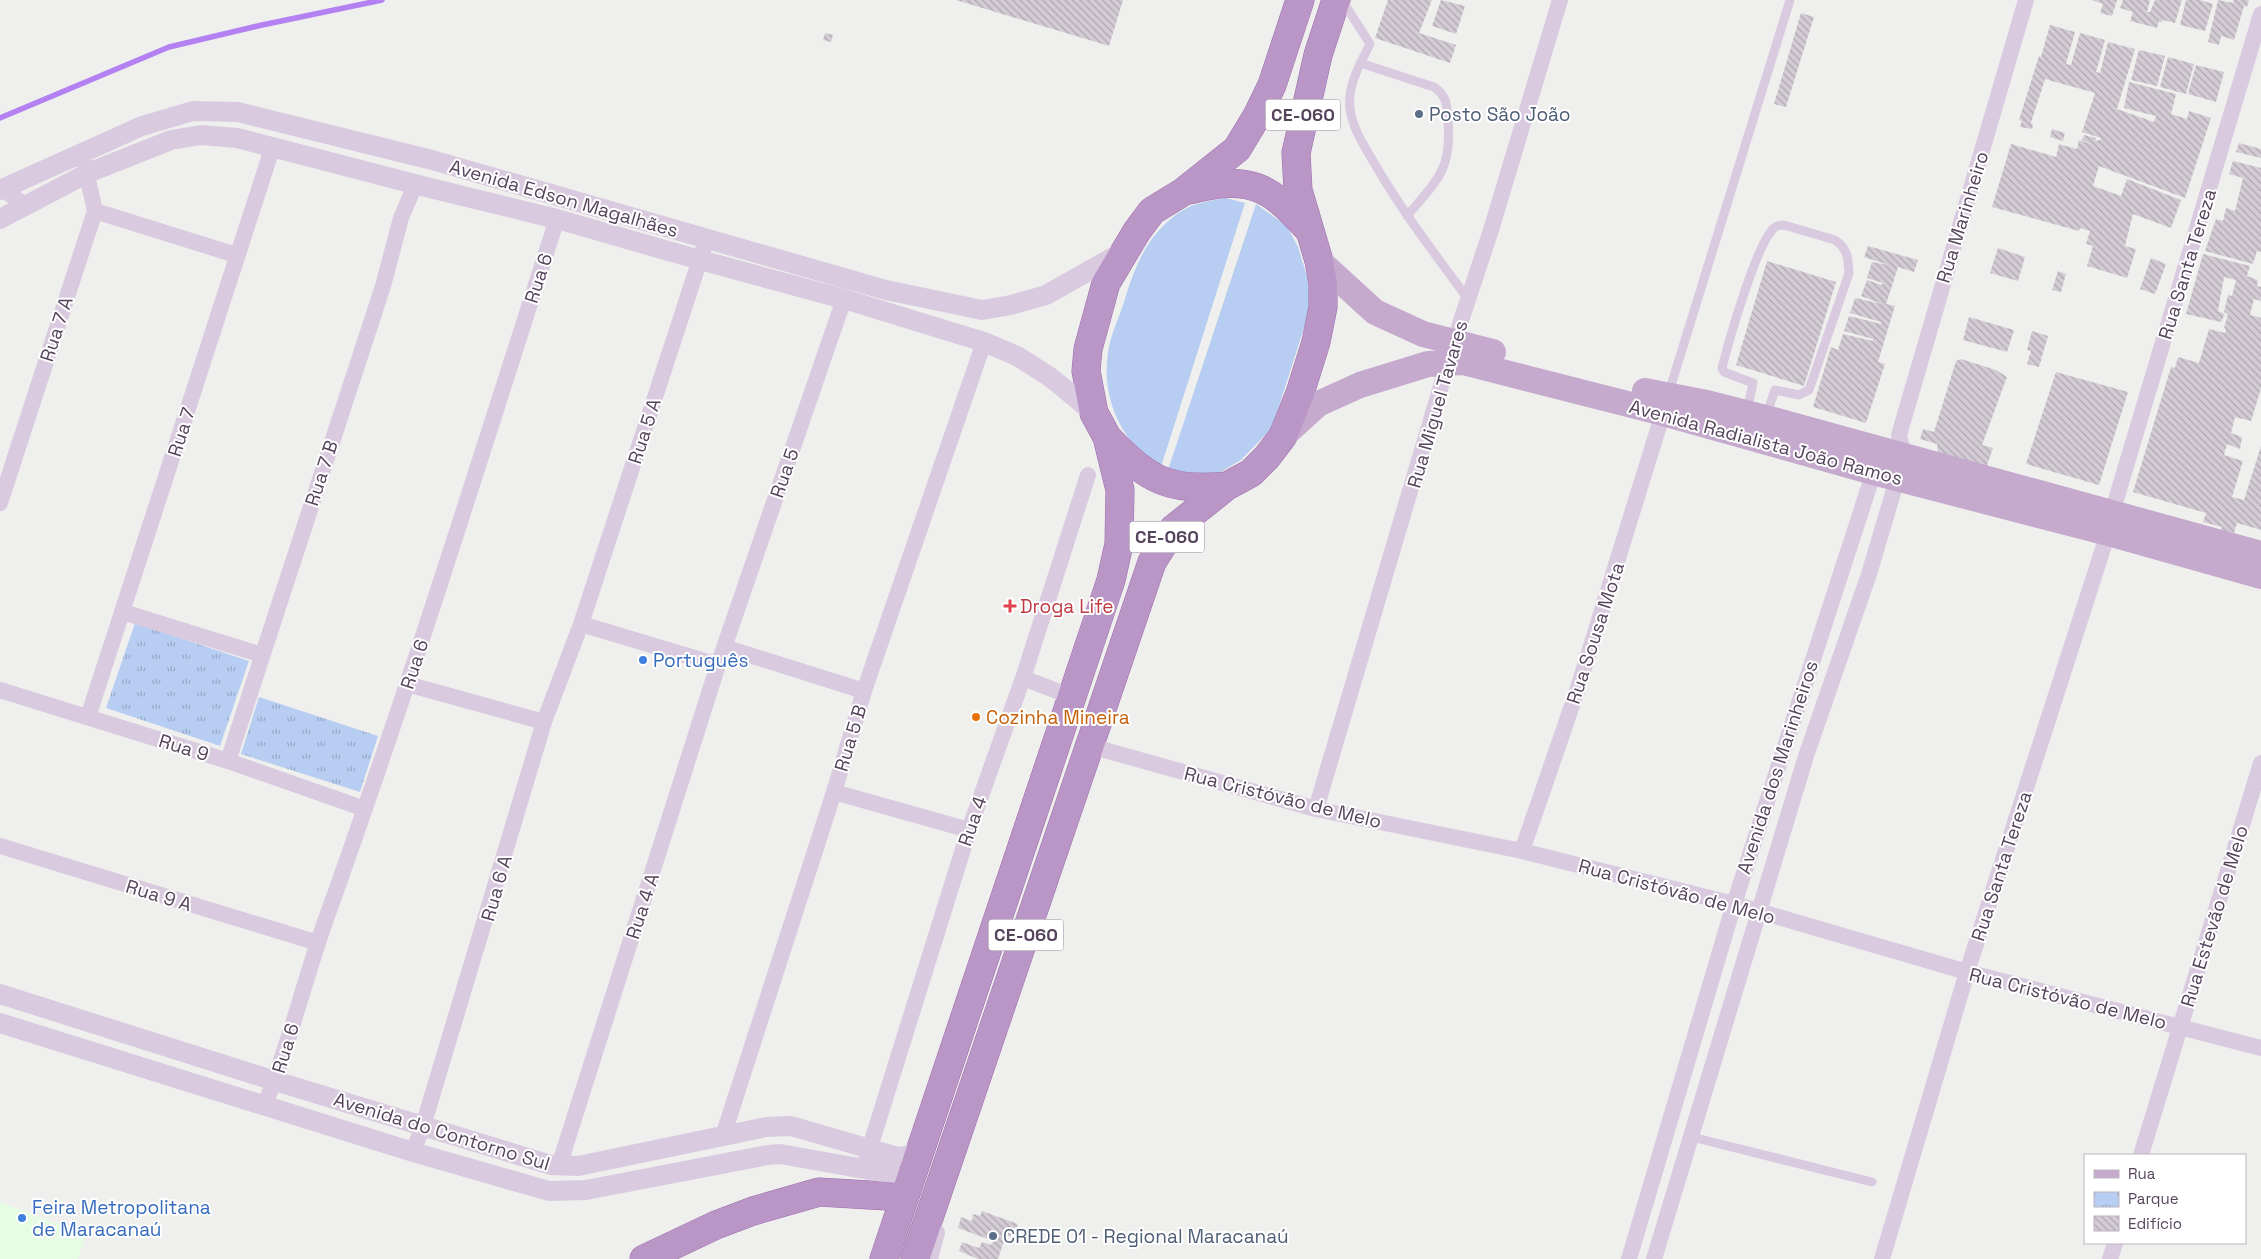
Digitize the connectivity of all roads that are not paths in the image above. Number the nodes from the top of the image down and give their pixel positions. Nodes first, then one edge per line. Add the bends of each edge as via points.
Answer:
1 (1300, 0) edge
2 (1336, 0) edge
3 (1341, 0) edge
4 (1560, 0) edge
5 (1790, 0) edge
6 (2026, 0) edge
7 (2261, 14) edge
8 (1360, 62) junction
9 (273, 146) junction
10 (432, 160) junction
11 (85, 164) junction
12 (416, 184) junction
13 (1, 188) edge
14 (1183, 192) junction
15 (26, 206) junction
16 (95, 211) junction
17 (1407, 216) junction
18 (0, 219) edge
19 (557, 219) junction
20 (1310, 232) junction
21 (707, 238) junction
22 (1126, 250) junction
23 (236, 255) junction
24 (700, 260) junction
25 (1319, 261) junction
26 (844, 299) junction
27 (1468, 299) junction
28 (984, 342) junction
29 (1451, 352) junction
30 (1665, 405) junction
31 (1094, 413) junction
32 (1756, 416) junction
33 (1283, 436) junction
34 (1107, 437) junction
35 (1891, 458) junction
36 (1088, 475) dead end
37 (1228, 486) junction
38 (0, 502) edge
39 (2110, 523) junction
40 (2261, 554) edge
41 (1842, 567) junction
42 (1869, 574) junction
43 (2261, 576) edge
44 (124, 612) junction
45 (581, 624) junction
46 (724, 647) junction
47 (262, 655) junction
48 (718, 665) junction
49 (1022, 678) junction
50 (407, 684) junction
51 (0, 690) edge
52 (864, 691) junction
53 (1070, 696) junction
54 (88, 717) junction
55 (544, 722) junction
56 (1090, 746) junction
57 (1782, 751) junction
58 (1806, 756) junction
59 (228, 761) junction
60 (2261, 763) edge
61 (834, 792) junction
62 (1316, 809) junction
63 (366, 810) junction
64 (968, 830) junction
65 (0, 846) edge
66 (1522, 851) junction
67 (1734, 904) junction
68 (1760, 912) junction
69 (318, 944) junction
70 (1967, 972) junction
71 (0, 994) edge
72 (0, 1023) edge
73 (2180, 1027) junction
74 (2261, 1048) edge
75 (1682, 1077) junction
76 (275, 1081) junction
77 (1707, 1084) junction
78 (264, 1107) junction
79 (424, 1126) junction
80 (722, 1136) junction
81 (1692, 1137) junction
82 (920, 1149) junction
83 (413, 1152) junction
84 (2141, 1154) edge
85 (866, 1159) junction
86 (948, 1164) junction
87 (559, 1166) junction
88 (1872, 1182) dead end
89 (905, 1192) junction
90 (2115, 1244) edge
91 (644, 1259) edge
92 (884, 1259) edge
93 (915, 1259) edge
94 (930, 1259) edge
95 (1629, 1259) edge
96 (1654, 1259) edge
97 (1882, 1259) edge
98 (2110, 1259) edge

1 - 14 highway, CE-060 via 1272,85 1242,140 1237,148
2 - 20 highway, CE-060 via 1318,55 1296,153 1298,190
3 - 8 lane via 1370,44
4 - 27 street, Rua Miguel Tavares
5 - 30 lane
6 - 35 street, Rua Marinheiro
7 - 39 street, Rua Santa Tereza
8 - 17 lane via 1350,108 1356,131
8 - 17 lane via 1434,87 1447,102 1450,144 1447,162
9 - 11 street, Avenida Edson Magalhães via 218,135 189,137
9 - 12 street, Avenida Edson Magalhães
9 - 23 street, Rua 7
10 - 11 street, Avenida Edson Magalhães via 238,112 217,110 193,111 142,126
10 - 12 street
10 - 21 street, Avenida Edson Magalhães
11 - 13 street, Avenida Edson Magalhães
11 - 15 street, Avenida Edson Magalhães
11 - 16 street, Rua 7 A
12 - 19 street, Avenida Edson Magalhães
12 - 47 street, Rua 7 B via 401,218 383,286
13 - 15 street
14 - 20 highway via 1224,182 1256,186 1275,195
14 - 22 highway, CE-060 via 1152,211
15 - 18 street, Avenida Edson Magalhães
16 - 23 street
16 - 38 street, Rua 7 A
17 - 27 lane
19 - 24 street, Avenida Edson Magalhães
19 - 50 street, Rua 6
20 - 25 highway, CE-060
21 - 22 street, Avenida Edson Magalhães via 886,290 982,310 1046,294
21 - 24 street, Rua 5 A
22 - 31 highway, CE-060 via 1106,283 1088,349 1086,371
23 - 44 street, Rua 7
24 - 26 street, Avenida Edson Magalhães
24 - 45 street, Rua 5 A
25 - 29 main road, Avenida Radialista João Ramos via 1375,312
25 - 33 highway, CE-060 via 1322,307 1316,342
26 - 28 street, Avenida Edson Magalhães
26 - 46 street, Rua 5
27 - 29 street, Rua Miguel Tavares
28 - 31 street, Avenida Edson Magalhães via 1017,356 1050,377
28 - 52 street, Rua 5 B
29 - 30 main road, Avenida Radialista João Ramos via 1463,362
29 - 33 main road, Avenida Radialista João Ramos via 1428,364 1360,384 1318,404
29 - 62 street, Rua Miguel Tavares
30 - 32 main road, Avenida Radialista João Ramos via 1707,403
30 - 35 main road, Avenida Radialista João Ramos
30 - 66 street, Rua Sousa Mota via 1577,691
31 - 34 highway, CE-060
32 - 32 lane via 1753,383 1724,372 1722,368 1761,249 1772,230 1784,225 1836,240 1847,252 1849,273 1809,390 1799,395 1775,390
32 - 35 main road, Avenida Radialista João Ramos
33 - 37 highway, CE-060 via 1251,473
34 - 37 highway via 1132,464 1159,481 1198,489
34 - 53 highway, CE-060 via 1120,490 1119,544
35 - 39 main road, Avenida Radialista João Ramos
35 - 41 street, Avenida dos Marinheiros
35 - 42 street, Avenida dos Marinheiros
36 - 49 street, Rua 4
37 - 56 highway, CE-060 via 1172,529 1152,562
39 - 40 main road, Avenida Radialista João Ramos
39 - 43 main road, Avenida Radialista João Ramos
39 - 70 street, Rua Santa Tereza
41 - 42 street
41 - 57 street, Avenida dos Marinheiros
42 - 58 street, Avenida dos Marinheiros
44 - 47 street
44 - 54 street, Rua 7
45 - 48 street
45 - 55 street, Rua 6 A
46 - 48 street, Rua 4 A
46 - 52 street
47 - 59 street, Rua 7 B
48 - 87 street, Rua 4 A
49 - 53 street
49 - 64 street, Rua 4
50 - 55 street
50 - 63 street, Rua 6
51 - 54 street, Rua 9
52 - 61 street, Rua 5 B
53 - 82 highway, CE-060
54 - 59 street, Rua 9
55 - 79 street, Rua 6 A
56 - 62 street, Rua Cristóvão de Melo
56 - 86 highway, CE-060
57 - 58 street
57 - 67 street, Avenida dos Marinheiros
58 - 68 street, Avenida dos Marinheiros
59 - 63 street, Rua 9
60 - 73 street, Rua Estevão de Melo
61 - 64 street
61 - 80 street, Rua 5 B
62 - 66 street, Rua Cristóvão de Melo
63 - 69 street, Rua 6
64 - 85 street, Rua 4
65 - 69 street, Rua 9 A
66 - 67 street, Rua Cristóvão de Melo
67 - 68 street, Rua Cristóvão de Melo
67 - 75 street, Avenida dos Marinheiros
68 - 70 street, Rua Cristóvão de Melo
68 - 77 street, Avenida dos Marinheiros
69 - 76 street, Rua 6
70 - 73 street, Rua Cristóvão de Melo
70 - 97 street, Rua Santa Tereza
71 - 76 street, Avenida do Contorno Sul
72 - 78 street, Avenida do Contorno Sul
73 - 74 street, Rua Cristóvão de Melo
73 - 84 street, Rua Estevão de Melo
75 - 77 street
75 - 95 street, Avenida dos Marinheiros
76 - 78 street, Rua 6
76 - 79 street, Avenida do Contorno Sul
77 - 81 street, Avenida dos Marinheiros
78 - 83 street, Avenida do Contorno Sul
79 - 83 street, Rua 6 A
79 - 87 street, Avenida do Contorno Sul via 531,1161
80 - 85 street, Avenida do Contorno Sul via 766,1127 791,1126
80 - 87 street, Avenida do Contorno Sul via 601,1162
81 - 88 lane
81 - 96 street, Avenida dos Marinheiros
82 - 85 street, Avenida do Contorno Sul via 904,1157
82 - 89 highway, CE-060
83 - 85 street, Avenida do Contorno Sul via 536,1188 561,1192 768,1154 824,1164
85 - 89 street, Avenida do Contorno Sul via 894,1176
86 - 93 highway, CE-060
86 - 94 street via 955,1176
89 - 91 highway via 819,1192 716,1225
89 - 92 highway, CE-060
90 - 98 street

